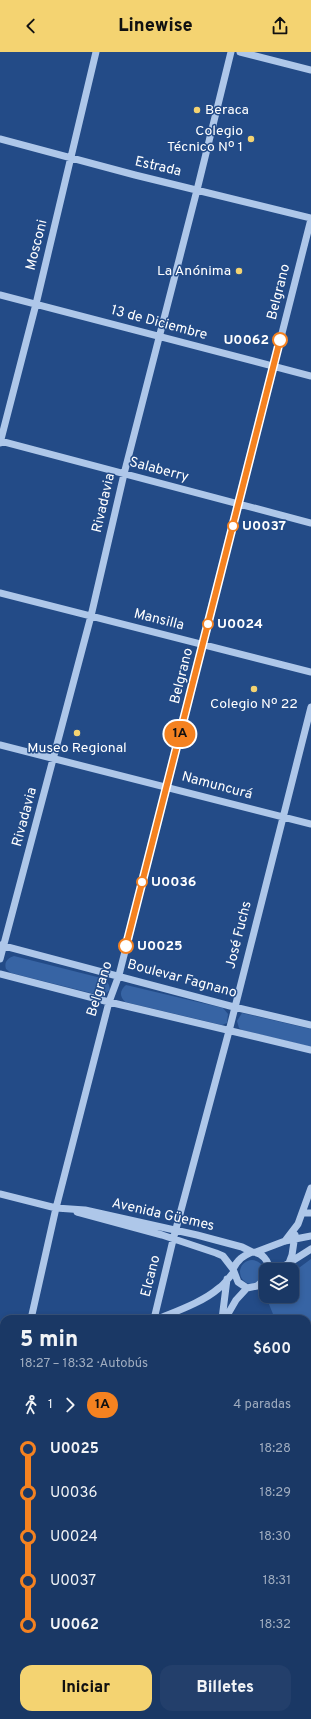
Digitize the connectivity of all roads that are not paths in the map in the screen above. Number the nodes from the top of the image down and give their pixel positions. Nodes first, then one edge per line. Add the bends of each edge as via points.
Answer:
1 (96, 52) edge
2 (231, 52) edge
3 (240, 52) edge
4 (311, 70) edge
5 (0, 139) edge
6 (71, 157) junction
7 (197, 190) junction
8 (311, 218) edge
9 (0, 295) edge
10 (36, 304) junction
11 (159, 336) junction
12 (274, 366) junction
13 (311, 376) edge
14 (0, 441) edge
15 (124, 474) junction
16 (238, 505) junction
17 (311, 523) edge
18 (0, 593) edge
19 (91, 616) junction
20 (203, 645) junction
21 (311, 672) edge
22 (311, 707) edge
23 (0, 745) edge
24 (54, 758) junction
25 (167, 787) junction
26 (282, 817) junction
27 (311, 824) edge
28 (2, 946) edge
29 (0, 959) edge
30 (0, 974) edge
31 (119, 975) junction
32 (109, 1002) junction
33 (234, 1007) junction
34 (311, 1025) edge
35 (229, 1031) junction
36 (311, 1050) edge
37 (311, 1188) edge
38 (0, 1194) edge
39 (56, 1208) junction
40 (67, 1209) junction
41 (302, 1213) junction
42 (311, 1213) edge
43 (294, 1228) junction
44 (176, 1230) junction
45 (311, 1236) edge
46 (296, 1238) junction
47 (173, 1240) junction
48 (284, 1241) junction
49 (311, 1249) edge
50 (254, 1252) junction
51 (268, 1263) edge
52 (288, 1263) joint
53 (234, 1270) junction
54 (227, 1279) junction
55 (259, 1284) edge
56 (247, 1288) junction
57 (31, 1315) edge
58 (155, 1315) edge
59 (167, 1315) edge
60 (222, 1315) edge
61 (227, 1315) edge

1 - 6 street, Mosconi
2 - 7 street, Rivadavia
3 - 4 street
5 - 6 street, Estrada
6 - 7 street, Estrada
6 - 10 street, Mosconi
7 - 8 street, Estrada
7 - 11 street, Rivadavia
8 - 12 street, Belgrano
9 - 10 street, 13 de Diciembre
10 - 11 street, 13 de Diciembre
10 - 14 street, Mosconi
11 - 12 street, 13 de Diciembre
11 - 15 street, Rivadavia
12 - 13 street, 13 de Diciembre
12 - 16 street, Belgrano
14 - 15 street, Salaberry
15 - 16 street, Salaberry
15 - 19 street, Rivadavia
16 - 17 street, Salaberry
16 - 20 street, Belgrano
18 - 19 street, Mansilla
19 - 20 street, Mansilla
19 - 24 street, Rivadavia
20 - 21 street, Mansilla
20 - 25 street, Belgrano
22 - 26 street, José Fuchs
23 - 24 street, Namuncurá
24 - 25 street, Namuncurá
24 - 28 street, Rivadavia
25 - 26 street, Namuncurá
25 - 31 street, Belgrano
26 - 27 street, Namuncurá
26 - 33 street, José Fuchs
28 - 29 street, Rivadavia
28 - 31 street, Boulevar Fagnano
30 - 32 street
31 - 32 street, Belgrano
31 - 33 street, Boulevar Fagnano
32 - 35 street
32 - 39 street, Belgrano
33 - 34 street, Boulevar Fagnano
33 - 35 street, José Fuchs
35 - 36 street
35 - 44 street, José Fuchs
37 - 41 street
38 - 39 street, Avenida Güemes
39 - 40 street, Avenida Güemes
39 - 57 street, Belgrano
40 - 44 street, Avenida Güemes via 85,1210
40 - 47 street, Avenida Güemes
41 - 42 street
41 - 43 street
43 - 46 street
43 - 48 street
44 - 47 street, José Fuchs
44 - 50 street, Avenida Güemes
45 - 46 street
46 - 48 street
46 - 52 street
47 - 53 street, Avenida Güemes via 223,1256
47 - 58 street, Elcano
48 - 50 street
49 - 52 street
50 - 51 street
50 - 53 street via 243,1255 237,1261
53 - 54 street
53 - 56 street, Avenida Güemes via 238,1282
54 - 59 street via 214,1292
54 - 60 street
55 - 56 street
56 - 61 street

